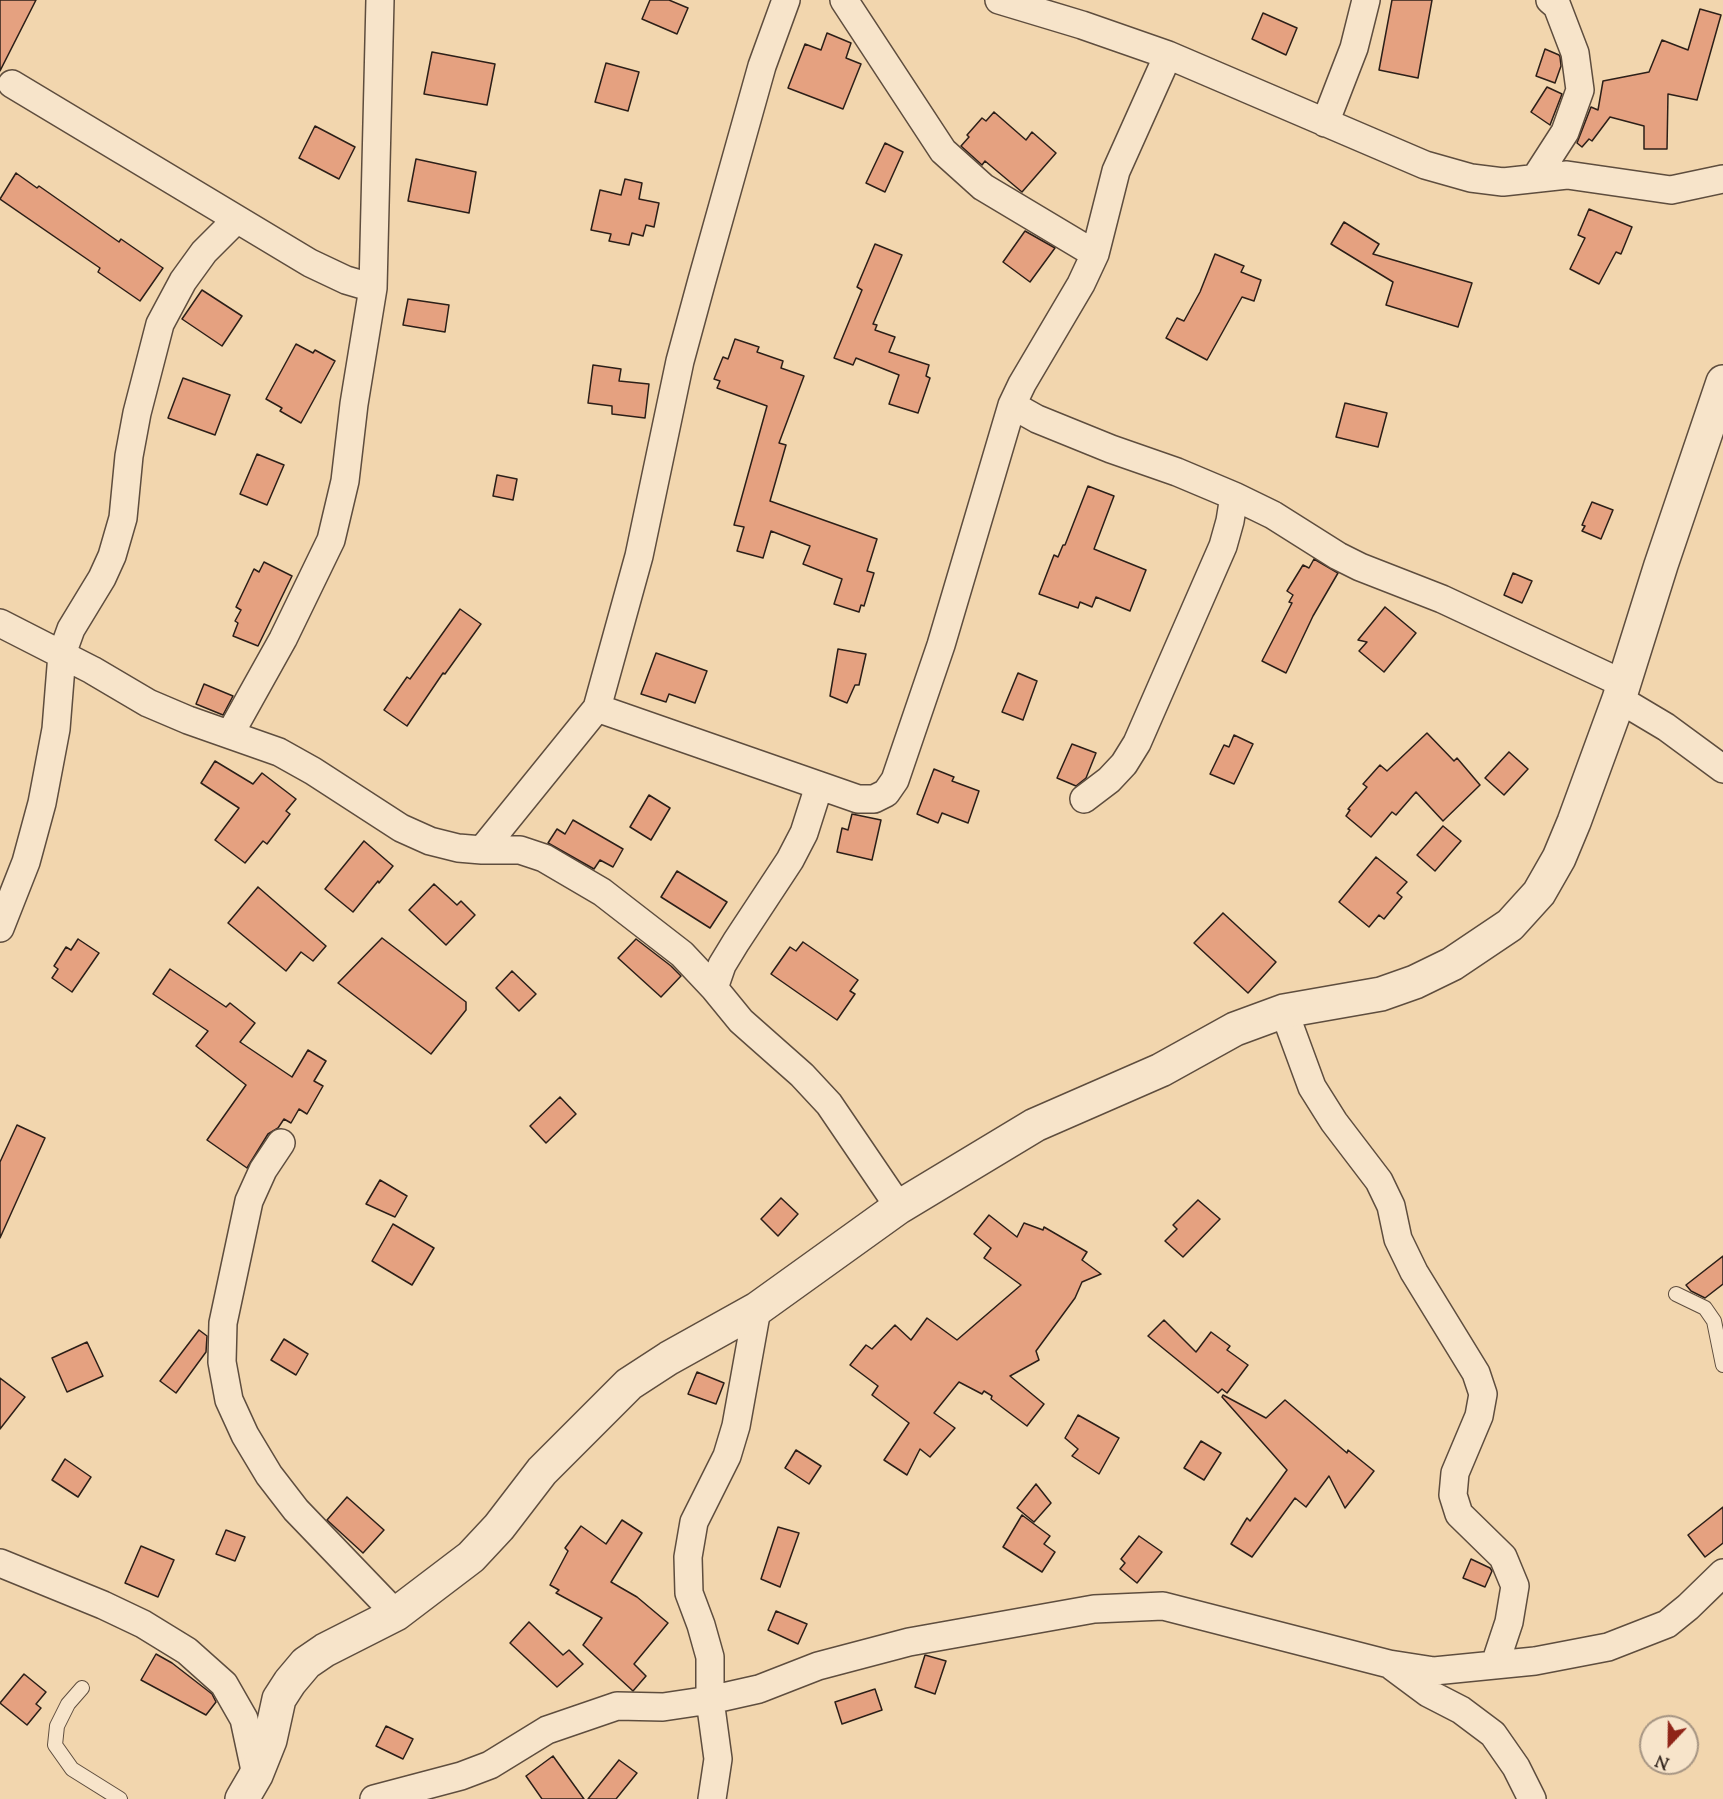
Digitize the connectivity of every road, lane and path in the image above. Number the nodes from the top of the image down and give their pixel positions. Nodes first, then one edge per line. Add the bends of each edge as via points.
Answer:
1 (380, 0) edge
2 (786, 0) edge
3 (844, 0) edge
4 (999, 0) edge
5 (1366, 0) edge
6 (1550, 0) edge
7 (1046, 6) edge
8 (1168, 55) junction
9 (12, 84) dead end
10 (1325, 123) junction
11 (1536, 177) junction
12 (1723, 179) edge
13 (236, 220) junction
14 (1095, 254) junction
15 (373, 288) junction
16 (1723, 382) edge
17 (1012, 405) junction
18 (1234, 496) junction
19 (0, 623) edge
20 (62, 654) junction
21 (1622, 691) junction
22 (597, 708) junction
23 (230, 734) junction
24 (1723, 769) edge
25 (819, 786) junction
26 (1084, 799) dead end
27 (482, 850) junction
28 (0, 928) edge
29 (714, 988) junction
30 (1284, 1011) junction
31 (281, 1143) dead end
32 (899, 1207) junction
33 (1676, 1294) dead end
34 (757, 1309) junction
35 (1723, 1365) edge
36 (0, 1563) edge
37 (1723, 1573) edge
38 (396, 1614) junction
39 (1389, 1664) junction
40 (1495, 1664) junction
41 (82, 1688) dead end
42 (710, 1700) junction
43 (249, 1787) edge
44 (120, 1799) edge
45 (374, 1799) edge
46 (712, 1799) edge
47 (1533, 1799) edge

1 - 15 street
2 - 22 street via 762,66 680,361 639,556
3 - 14 street via 943,152 983,187
4 - 7 street
5 - 10 street via 1354,48
6 - 11 street via 1557,6 1575,53 1580,90 1565,132
7 - 8 street
8 - 10 street
8 - 14 street via 1116,171
9 - 13 street
10 - 11 street via 1425,165 1472,178 1503,182
11 - 12 street via 1566,175 1671,190
13 - 15 street via 310,263
13 - 20 street via 204,252 160,324 136,413 123,518 112,556 71,629
14 - 17 street
15 - 23 street via 345,481 331,540 283,639
16 - 21 street via 1660,565
17 - 18 street
17 - 25 street via 941,645 895,780 886,793 874,799 858,799
18 - 21 street via 1273,515 1338,556 1442,599
18 - 26 street via 1223,546 1137,743 1109,780
19 - 20 street
20 - 23 street via 148,703
20 - 28 street via 56,729 42,803 26,862
21 - 24 street
21 - 30 street via 1559,858 1539,893 1510,925 1452,964 1381,994
22 - 25 street
22 - 27 street
23 - 27 street via 279,752 401,828 430,841
25 - 29 street via 790,860 722,965
27 - 29 street via 520,850 544,858 592,886 682,954
29 - 32 street via 741,1021 829,1104
30 - 32 street via 1235,1029 1161,1070 1035,1125
30 - 40 street via 1312,1087 1379,1181 1391,1206 1398,1239 1414,1272 1476,1373 1483,1394 1479,1416 1455,1473 1453,1495 1459,1514 1503,1557 1515,1586 1509,1622
31 - 38 street via 249,1202 223,1323 222,1362 229,1400 269,1475 296,1510
32 - 34 street
33 - 35 lane via 1705,1308 1714,1322
34 - 38 street via 629,1384 542,1471 471,1557
34 - 42 street via 728,1456 694,1522 688,1557 689,1593 710,1657
36 - 43 street via 143,1624 187,1651 224,1683 244,1719
37 - 40 street via 1667,1624 1608,1647
38 - 43 street via 326,1650 290,1682 279,1699 270,1740
39 - 40 street via 1434,1671
39 - 42 street via 1164,1606 1095,1609 909,1642 818,1666 759,1689
39 - 47 street via 1493,1734
41 - 44 lane via 57,1726 55,1745 72,1769
42 - 45 street via 663,1707 617,1706 547,1730 490,1765
42 - 46 street via 718,1759

